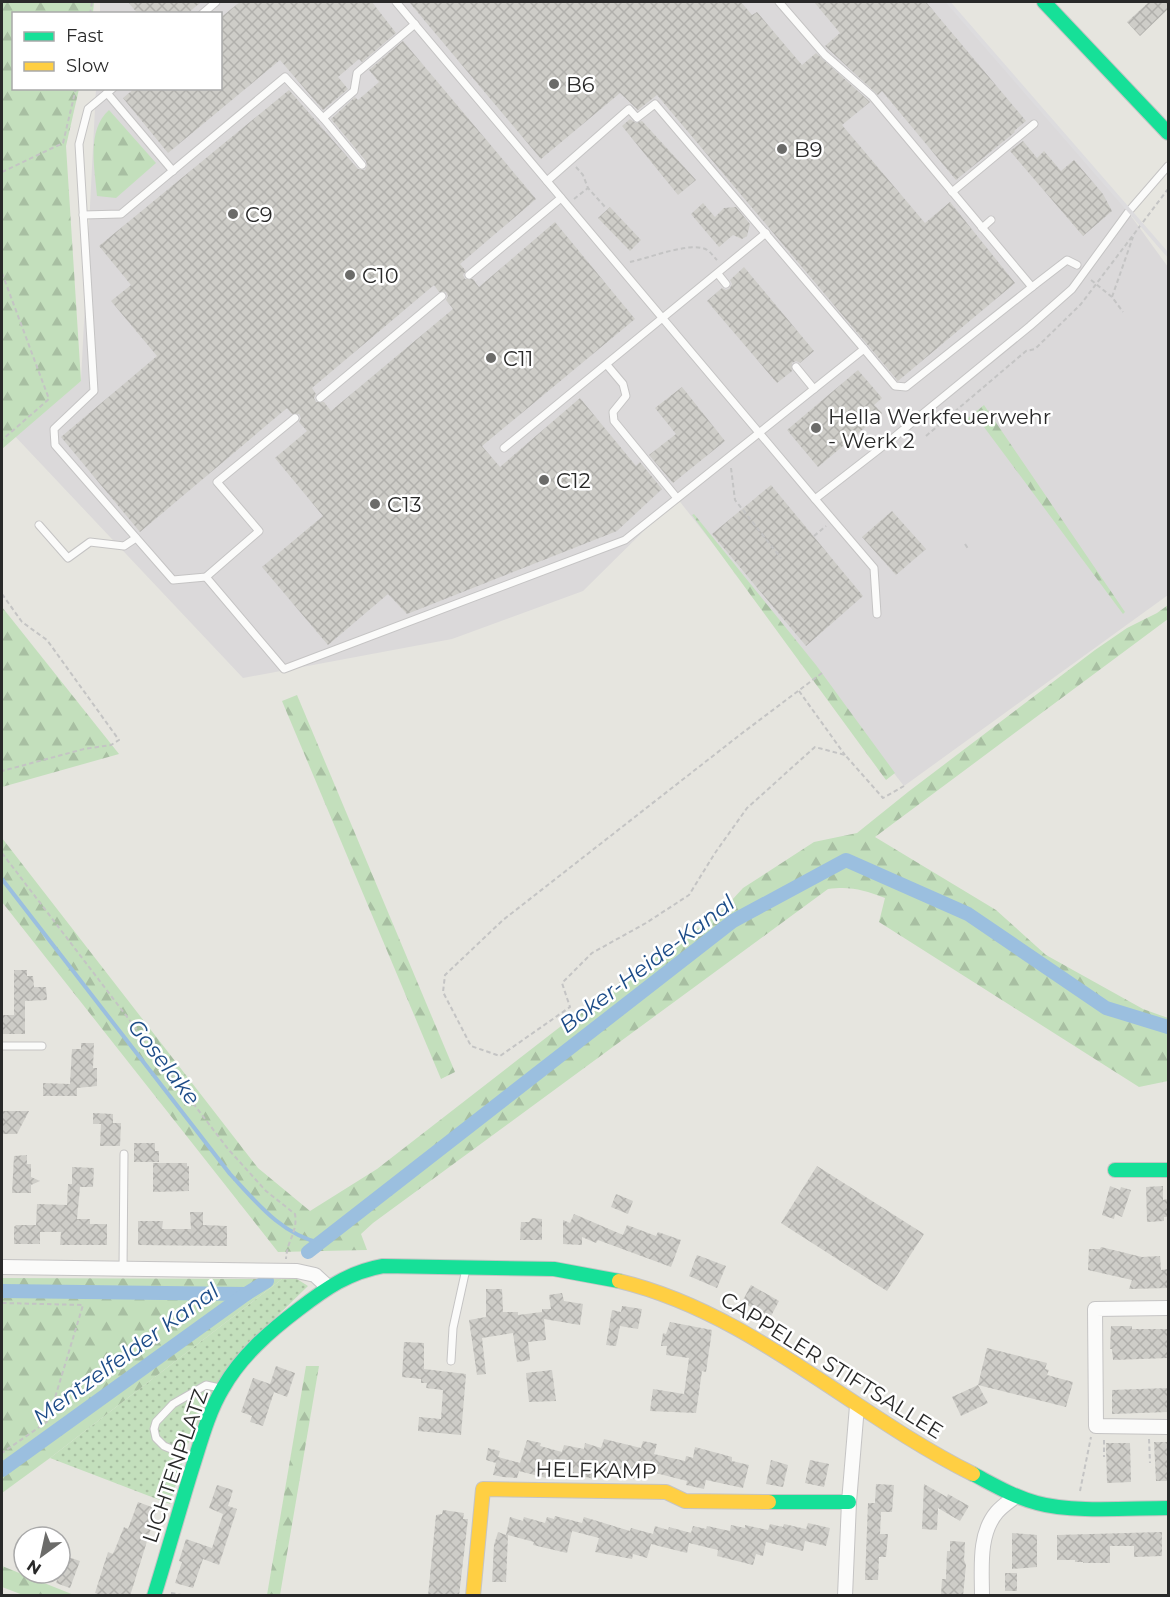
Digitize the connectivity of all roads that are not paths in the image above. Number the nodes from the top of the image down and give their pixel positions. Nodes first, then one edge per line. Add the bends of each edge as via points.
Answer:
1 (216, 2) edge
2 (396, 2) edge
3 (779, 2) edge
4 (1044, 2) edge
5 (204, 12) edge
6 (415, 24) junction
7 (110, 91) edge
8 (322, 118) junction
9 (1034, 124) dead end
10 (1168, 133) edge
11 (362, 165) dead end
12 (1168, 166) edge
13 (173, 171) junction
14 (547, 181) junction
15 (952, 192) junction
16 (561, 198) junction
17 (83, 215) junction
18 (991, 219) dead end
19 (982, 228) junction
20 (766, 233) junction
21 (1077, 265) dead end
22 (718, 274) junction
23 (469, 275) dead end
24 (726, 284) dead end
25 (1032, 287) junction
26 (442, 296) dead end
27 (664, 319) junction
28 (864, 349) junction
29 (607, 365) junction
30 (796, 367) dead end
31 (814, 389) junction
32 (320, 398) dead end
33 (296, 418) dead end
34 (760, 432) junction
35 (504, 448) dead end
36 (677, 498) junction
37 (815, 499) junction
38 (39, 525) dead end
39 (135, 538) junction
40 (206, 577) junction
41 (877, 614) dead end
42 (2, 1046) edge
43 (42, 1046) dead end
44 (124, 1155) dead end
45 (1115, 1170) dead end
46 (1168, 1170) edge
47 (2, 1267) edge
48 (466, 1267) junction
49 (123, 1269) junction
50 (328, 1287) junction
51 (1168, 1308) edge
52 (451, 1361) dead end
53 (223, 1388) junction
54 (857, 1406) junction
55 (1168, 1427) edge
56 (195, 1459) junction
57 (1016, 1496) junction
58 (849, 1502) junction
59 (1168, 1508) edge
60 (154, 1596) edge
61 (473, 1596) edge
62 (845, 1596) edge
63 (982, 1596) edge

1 - 5 lane
2 - 6 lane
3 - 15 lane via 825,55 872,96
4 - 10 street
6 - 8 lane via 357,73 354,91
6 - 14 lane
7 - 13 lane
7 - 17 lane via 88,109 79,144
8 - 11 lane
8 - 13 lane via 285,77
9 - 15 lane
12 - 37 lane via 1129,211 1072,289
13 - 17 lane via 121,214
14 - 16 lane
14 - 20 lane via 629,109 637,118 655,104
15 - 19 lane
16 - 23 lane
16 - 27 lane
17 - 39 lane via 94,391 54,429 55,445
18 - 19 lane
19 - 25 lane
20 - 22 lane
20 - 28 lane
21 - 25 lane via 1067,260
22 - 24 lane
22 - 27 lane
25 - 28 lane via 906,387 895,386
26 - 32 lane
27 - 29 lane
27 - 34 lane
28 - 31 lane
29 - 35 lane
29 - 36 lane via 623,384 626,396 613,412 614,421
30 - 31 lane
31 - 34 lane
33 - 40 lane via 218,483 259,531
34 - 36 lane
34 - 37 lane
36 - 40 lane via 625,540 284,669
37 - 41 lane via 874,568
38 - 39 lane via 68,558 90,542 124,546
39 - 40 lane via 173,580
42 - 43 lane
44 - 49 lane
45 - 46 street
47 - 49 street
48 - 50 street, CAPPELER STIFTSALLEE via 362,1269
48 - 52 lane via 453,1328
48 - 54 street, CAPPELER STIFTSALLEE via 554,1269 596,1275 698,1307 744,1331
49 - 50 street via 297,1271 315,1275
50 - 53 street, LICHTENPLATZ via 270,1331
51 - 55 street via 1095,1309 1100,1426
53 - 56 street, LICHTENPLATZ
53 - 56 lane via 206,1385 173,1404 156,1422 156,1437 164,1446
54 - 57 street, CAPPELER STIFTSALLEE via 946,1461
54 - 58 street
56 - 60 street, LICHTENPLATZ
57 - 59 street, CAPPELER STIFTSALLEE via 1040,1504 1077,1508
57 - 63 street via 996,1513 988,1532 981,1554
58 - 61 street, HELFKAMP via 685,1501 666,1492 483,1489
58 - 62 street

